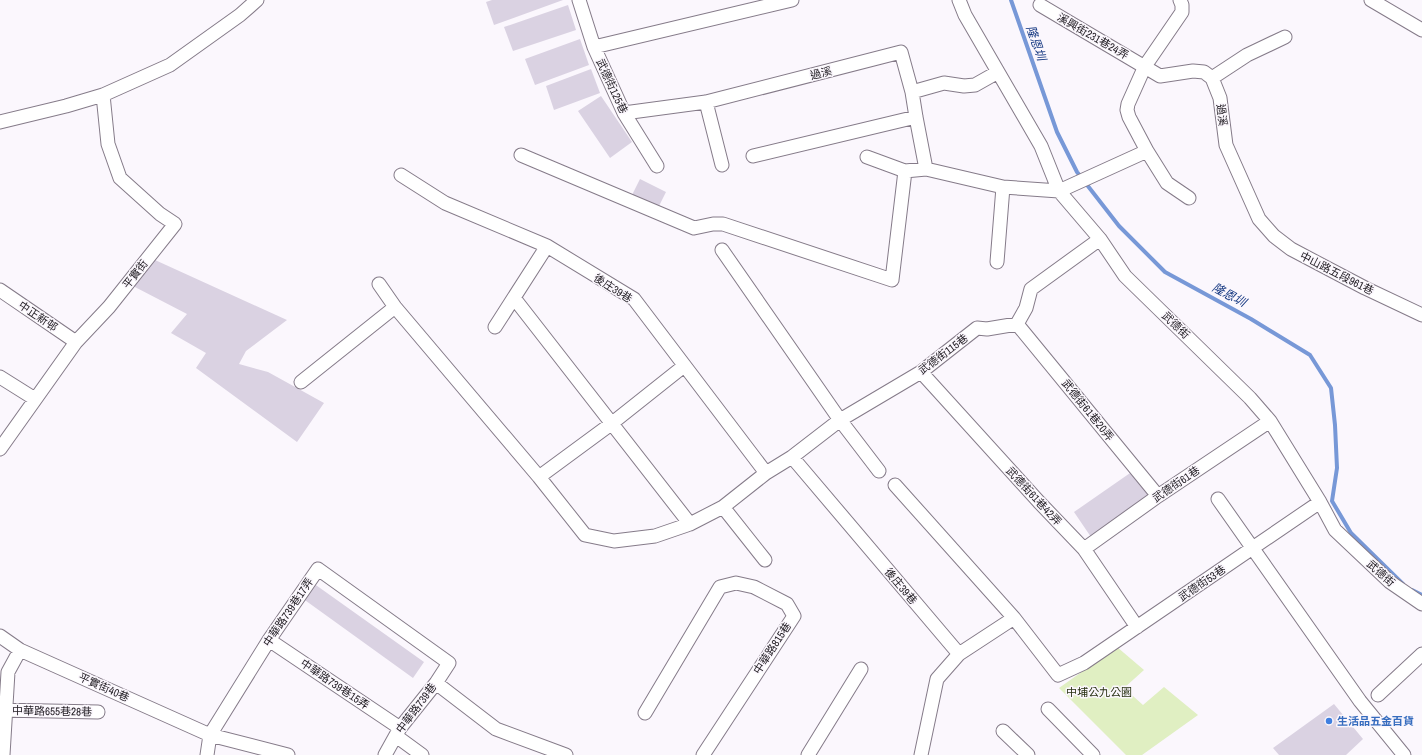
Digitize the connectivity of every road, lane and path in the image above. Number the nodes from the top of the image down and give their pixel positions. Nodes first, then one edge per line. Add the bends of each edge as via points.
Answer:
1 (257, 0) edge
2 (579, 0) edge
3 (792, 0) edge
4 (959, 0) edge
5 (1180, 0) edge
6 (1371, 0) edge
7 (1040, 5) dead end
8 (1422, 30) edge
9 (1285, 37) dead end
10 (594, 47) junction
11 (1145, 66) junction
12 (998, 72) junction
13 (1212, 78) junction
14 (912, 92) junction
15 (103, 95) junction
16 (706, 102) junction
17 (624, 113) junction
18 (916, 117) junction
19 (0, 122) edge
20 (1147, 151) junction
21 (521, 155) dead end
22 (753, 156) dead end
23 (867, 157) dead end
24 (722, 165) dead end
25 (657, 166) dead end
26 (926, 169) junction
27 (905, 170) junction
28 (401, 175) dead end
29 (1003, 187) junction
30 (1059, 191) junction
31 (1189, 198) dead end
32 (1259, 219) joint
33 (1100, 239) junction
34 (547, 246) junction
35 (722, 250) dead end
36 (997, 262) dead end
37 (378, 284) dead end
38 (0, 290) edge
39 (514, 298) junction
40 (395, 307) junction
41 (1422, 315) edge
42 (1017, 324) junction
43 (495, 327) dead end
44 (76, 342) junction
45 (684, 366) junction
46 (921, 372) junction
47 (0, 377) edge
48 (301, 382) dead end
49 (35, 399) junction
50 (840, 420) junction
51 (1270, 422) junction
52 (612, 424) junction
53 (0, 449) edge
54 (792, 457) junction
55 (879, 471) dead end
56 (766, 473) junction
57 (539, 477) junction
58 (895, 485) dead end
59 (1158, 496) junction
60 (1218, 499) dead end
61 (1320, 502) junction
62 (723, 507) junction
63 (690, 524) junction
64 (1252, 548) junction
65 (1084, 549) junction
66 (765, 560) dead end
67 (1422, 604) edge
68 (1014, 618) junction
69 (1137, 627) junction
70 (0, 636) edge
71 (269, 640) junction
72 (20, 650) junction
73 (959, 654) junction
74 (1422, 654) edge
75 (449, 663) joint
76 (861, 669) dead end
77 (436, 683) junction
78 (1378, 695) dead end
79 (1048, 709) dead end
80 (3, 710) edge
81 (98, 712) dead end
82 (645, 713) dead end
83 (1003, 731) dead end
84 (398, 732) junction
85 (210, 735) junction
86 (3, 755) edge
87 (207, 755) edge
88 (288, 755) edge
89 (385, 755) edge
90 (422, 755) edge
91 (566, 755) edge
92 (703, 755) edge
93 (808, 755) edge
94 (921, 755) edge
95 (1028, 755) edge
96 (1093, 755) edge
97 (1404, 755) edge

1 - 15 street via 170,65
2 - 10 street, 武德街125巷
3 - 10 street
4 - 12 street, 武德街
5 - 11 street via 1182,12
6 - 8 street
7 - 11 street, 溪興街231巷24弄
9 - 13 street via 1247,55
10 - 17 street, 武德街125巷
11 - 13 street via 1160,76 1193,71 1204,72
11 - 20 street via 1127,110
12 - 14 street via 975,85 944,83
12 - 30 street, 武德街 via 1041,146
13 - 32 street, 過溪 via 1220,98 1226,145
14 - 16 street, 過溪 via 901,52
14 - 18 street, 過溪
15 - 19 street
15 - 44 street, 平實街 via 108,144 120,178 175,224 110,307
16 - 17 street, 過溪
16 - 24 street
17 - 25 street, 武德街125巷
18 - 22 street
18 - 26 street, 過溪
20 - 30 street
20 - 31 street via 1167,183
21 - 27 street via 694,228 723,224 892,280
23 - 27 street
26 - 27 street
26 - 29 street
28 - 34 street, 後庄39巷 via 445,203
29 - 30 street
29 - 36 street
30 - 33 street, 武德街
32 - 41 street, 中山路五段961巷 via 1274,236 1291,249
33 - 42 street via 1031,289 1026,308
33 - 51 street, 武德街 via 1125,276 1250,398
34 - 39 street
34 - 45 street, 後庄39巷 via 634,299
35 - 50 street
37 - 40 street
38 - 44 street, 中正新邨
39 - 43 street
39 - 52 street
40 - 48 street
40 - 57 street
42 - 46 street, 武德街115巷 via 977,328
42 - 59 street, 武德街61巷20弄
44 - 49 street, 平實街
45 - 52 street
45 - 56 street, 後庄39巷
46 - 50 street, 武德街115巷
46 - 65 street, 武德街61巷42弄
47 - 49 street
49 - 53 street, 平實街
50 - 54 street, 武德街115巷
50 - 55 street
51 - 59 street, 武德街61巷
51 - 61 street, 武德街
52 - 57 street
52 - 63 street
54 - 56 street
54 - 73 street, 後庄39巷
56 - 62 street
57 - 63 street via 585,534 614,541 655,536
58 - 68 street
59 - 65 street, 武德街61巷
60 - 64 street
61 - 64 street, 武德街53巷
61 - 67 street, 武德街 via 1335,530 1390,582
62 - 63 street
62 - 66 street
64 - 69 street, 武德街53巷
64 - 97 street via 1360,701
65 - 69 street, 武德街61巷42弄
68 - 69 street, 武德街53巷 via 1058,675 1084,663
68 - 73 street
70 - 72 street, 平實街40巷
71 - 75 street, 中華路739巷17弄 via 318,568
71 - 84 street, 中華路739巷15弄
71 - 85 street, 中華路739巷17弄
72 - 80 street via 8,672
72 - 85 street, 平實街40巷
73 - 94 street via 937,679
74 - 78 street
75 - 77 street, 中華路739巷
76 - 93 street
77 - 84 street, 中華路739巷
77 - 91 street via 496,729
79 - 96 street
80 - 81 street, 中華路655巷28巷
80 - 86 street
82 - 92 street, 中華路815巷 via 720,587 736,583 754,587 787,604 794,616
83 - 95 street
84 - 89 street, 中華路739巷
84 - 90 street, 中華路739巷15弄
85 - 87 street, 中華路739巷17弄
85 - 88 street, 平實街40巷

